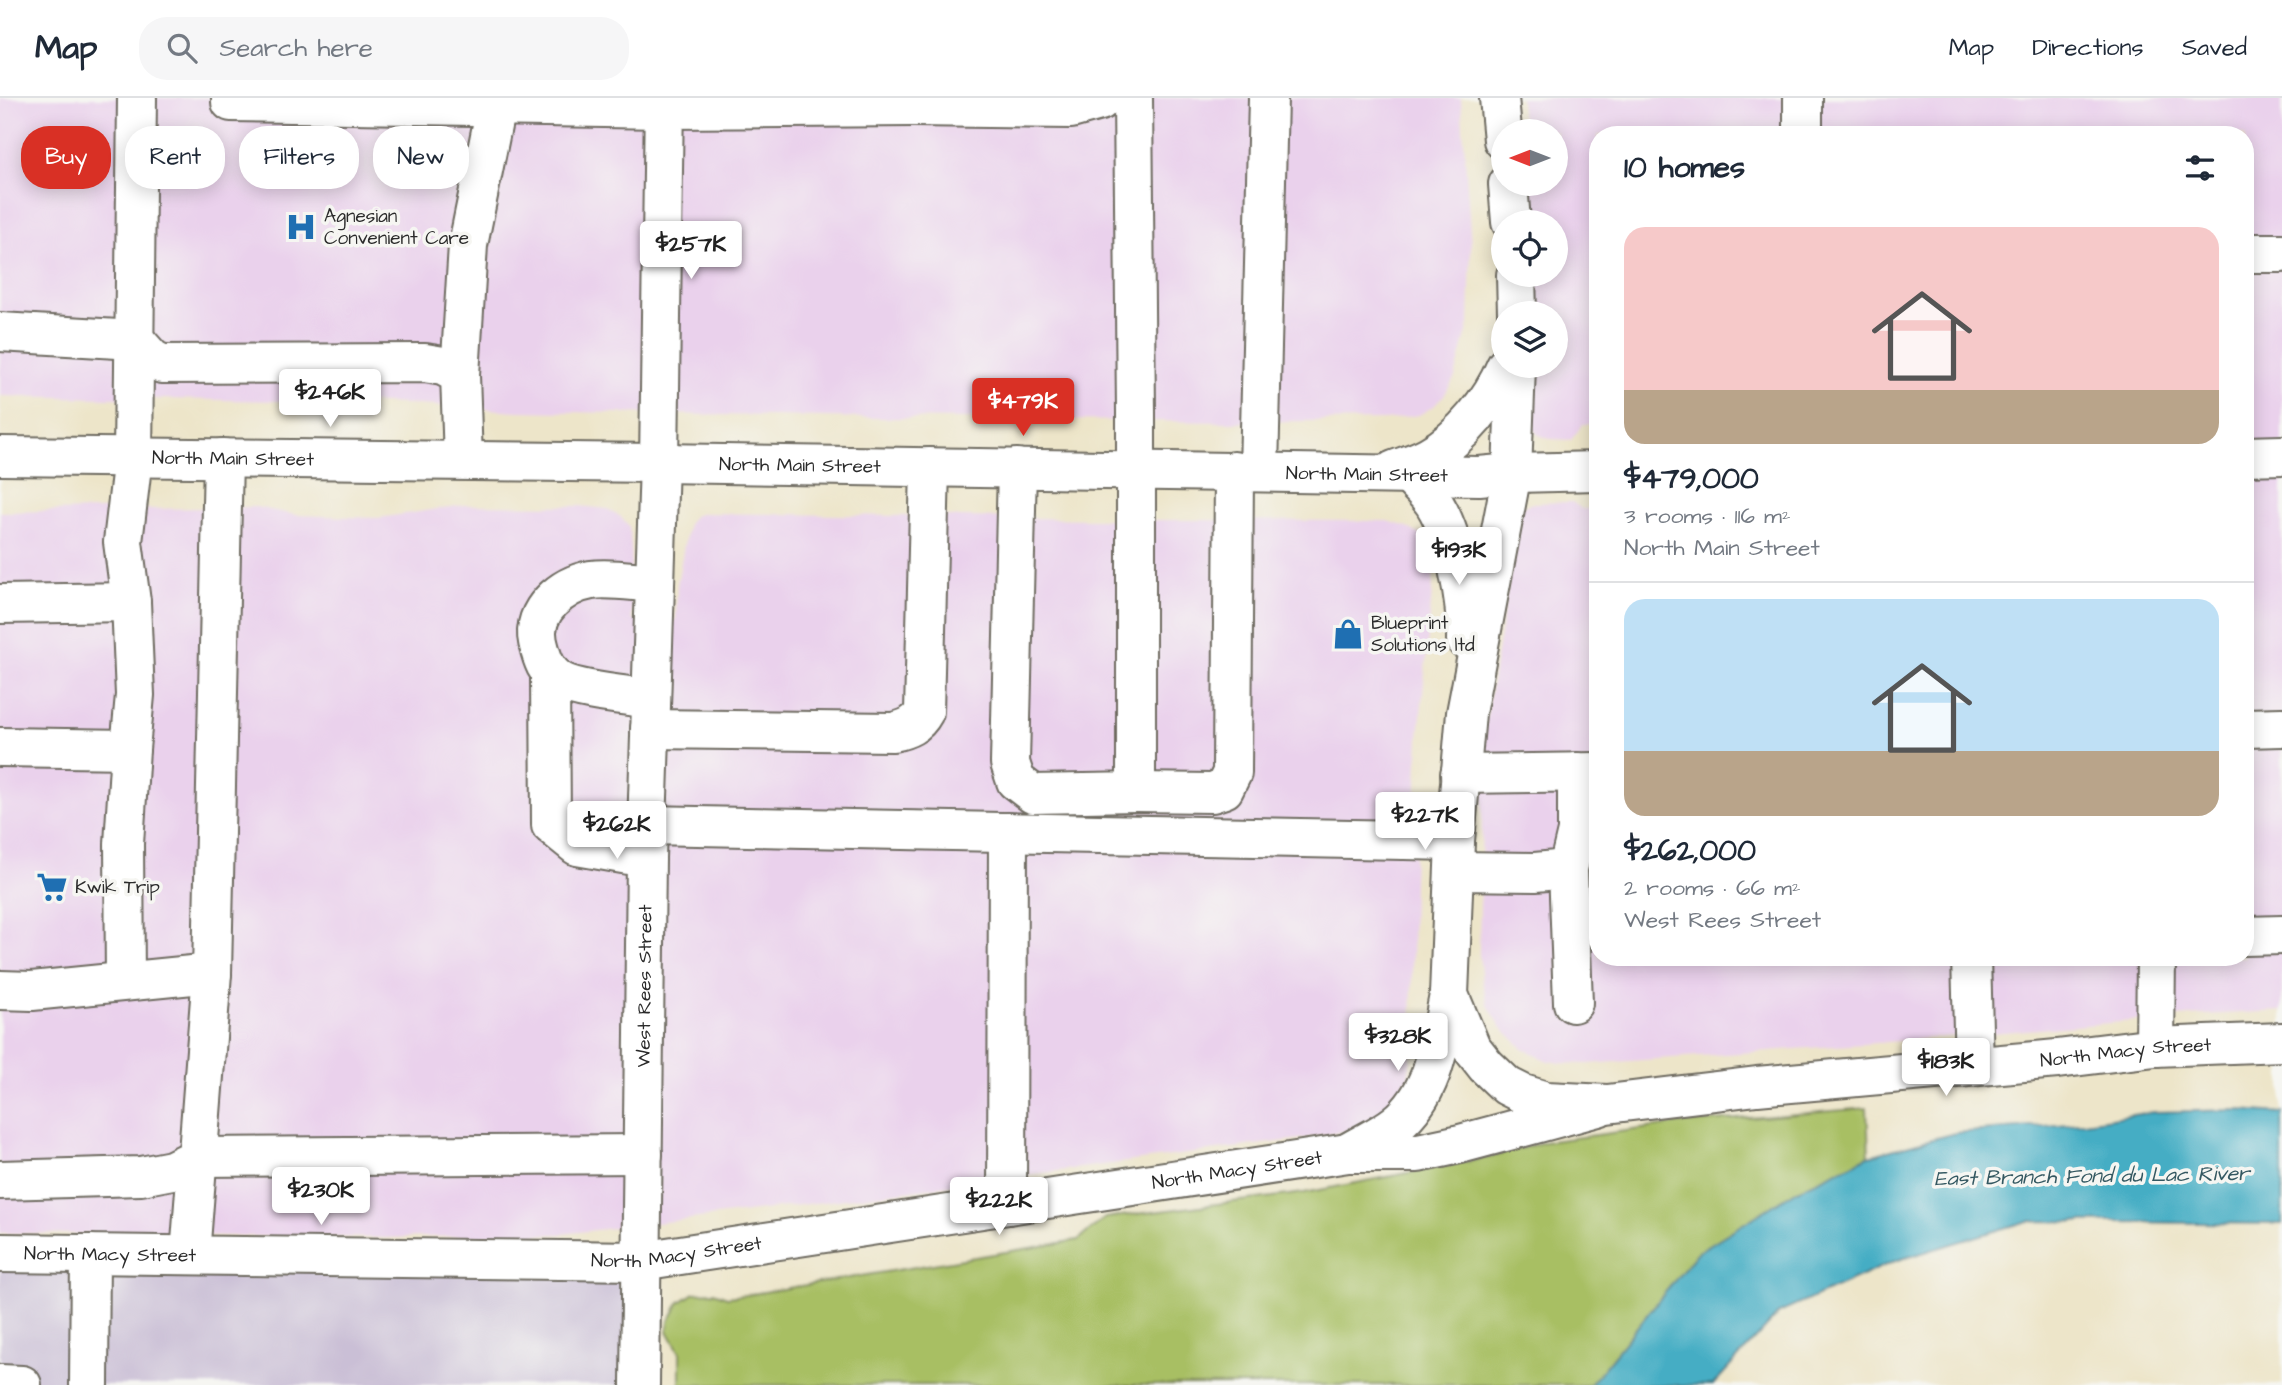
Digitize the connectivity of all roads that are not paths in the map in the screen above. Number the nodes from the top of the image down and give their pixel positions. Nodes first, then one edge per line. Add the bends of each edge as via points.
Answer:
1 (137, 98) edge
2 (231, 98) edge
3 (1100, 98) edge
4 (1133, 98) edge
5 (1268, 98) edge
6 (1499, 98) edge
7 (1803, 98) edge
8 (664, 103) edge
9 (496, 106) junction
10 (1501, 119) edge
11 (1803, 126) edge
12 (2254, 253) edge
13 (2282, 253) edge
14 (0, 332) edge
15 (135, 340) junction
16 (460, 375) junction
17 (1501, 378) edge
18 (1516, 378) edge
19 (2282, 455) edge
20 (0, 456) edge
21 (2254, 456) edge
22 (133, 457) junction
23 (223, 458) junction
24 (463, 460) junction
25 (659, 463) junction
26 (930, 467) junction
27 (1017, 468) junction
28 (1136, 470) junction
29 (1247, 471) junction
30 (1589, 471) edge
31 (1512, 473) junction
32 (1397, 474) junction
33 (655, 583) junction
34 (131, 602) junction
35 (0, 604) edge
36 (550, 674) junction
37 (1466, 713) junction
38 (651, 714) junction
39 (2282, 727) edge
40 (2254, 728) edge
41 (0, 747) edge
42 (130, 749) junction
43 (1588, 772) edge
44 (1461, 774) junction
45 (1136, 792) junction
46 (1008, 832) junction
47 (647, 841) junction
48 (1454, 856) junction
49 (1568, 869) junction
50 (2282, 935) edge
51 (2254, 936) edge
52 (1971, 966) edge
53 (2156, 966) edge
54 (212, 973) junction
55 (125, 980) junction
56 (0, 990) edge
57 (1449, 995) junction
58 (1573, 1003) dead end
59 (2282, 1042) edge
60 (2155, 1047) junction
61 (1974, 1066) junction
62 (1606, 1104) junction
63 (1348, 1153) junction
64 (643, 1154) junction
65 (198, 1157) junction
66 (0, 1180) edge
67 (1007, 1205) junction
68 (0, 1253) edge
69 (90, 1254) junction
70 (190, 1255) junction
71 (641, 1261) junction
72 (0, 1384) edge
73 (22, 1385) edge
74 (89, 1385) edge
75 (640, 1385) edge

1 - 15 main road
2 - 9 main road via 231,102
3 - 8 main road via 1071,109
4 - 28 main road
5 - 29 main road
6 - 10 main road
7 - 11 main road
8 - 9 main road
8 - 25 main road, West Rees Street
9 - 16 main road via 468,245
12 - 13 main road
14 - 15 main road
15 - 16 main road via 162,364 425,363
15 - 22 main road
16 - 24 main road
17 - 32 main road via 1462,429 1431,455
18 - 31 main road
19 - 21 main road
20 - 22 main road, North Main Street
22 - 23 main road, North Main Street
22 - 34 main road via 123,542
23 - 24 main road, North Main Street
23 - 54 main road
24 - 25 main road, North Main Street
25 - 26 main road, North Main Street
25 - 33 main road, West Rees Street
26 - 27 main road, North Main Street
26 - 38 main road via 924,712 919,721 893,732
27 - 28 main road, North Main Street
27 - 45 main road via 1010,763 1016,781 1033,794
28 - 29 main road, North Main Street
28 - 45 main road
29 - 32 main road, North Main Street
29 - 45 main road via 1232,773 1224,789 1212,793
30 - 31 main road, North Main Street
31 - 32 main road, North Main Street
31 - 37 main road
32 - 37 main road via 1434,503 1461,579
33 - 36 main road via 590,580 558,594 542,612 536,633
33 - 38 main road, West Rees Street
34 - 35 main road
34 - 42 main road via 135,695
36 - 38 main road
36 - 47 main road via 551,825 577,846
37 - 44 main road, North Macy Street
38 - 47 main road, West Rees Street
39 - 40 main road
41 - 42 main road
42 - 55 main road via 124,844
43 - 44 main road
43 - 49 main road
44 - 48 main road, North Macy Street
46 - 47 main road
46 - 48 main road
46 - 67 main road
47 - 64 main road, West Rees Street
48 - 49 main road via 1535,872
48 - 57 main road, North Macy Street
49 - 58 main road
50 - 51 main road
52 - 61 main road
53 - 60 main road
54 - 55 main road
54 - 65 main road
55 - 56 main road via 32,991
57 - 62 main road via 1471,1047 1507,1086 1546,1101
57 - 63 main road, North Macy Street via 1436,1059 1419,1095 1397,1123
59 - 60 main road, North Macy Street
60 - 61 main road, North Macy Street
61 - 62 main road, North Macy Street
62 - 63 main road, North Macy Street via 1418,1153
63 - 67 main road, North Macy Street
64 - 65 main road
64 - 71 main road, West Rees Street
65 - 66 main road via 172,1170 141,1176
65 - 70 main road
67 - 71 main road, North Macy Street
68 - 69 main road, North Macy Street
69 - 70 main road, North Macy Street
69 - 74 main road
70 - 71 main road, North Macy Street
71 - 75 main road, West Rees Street
72 - 73 main road

